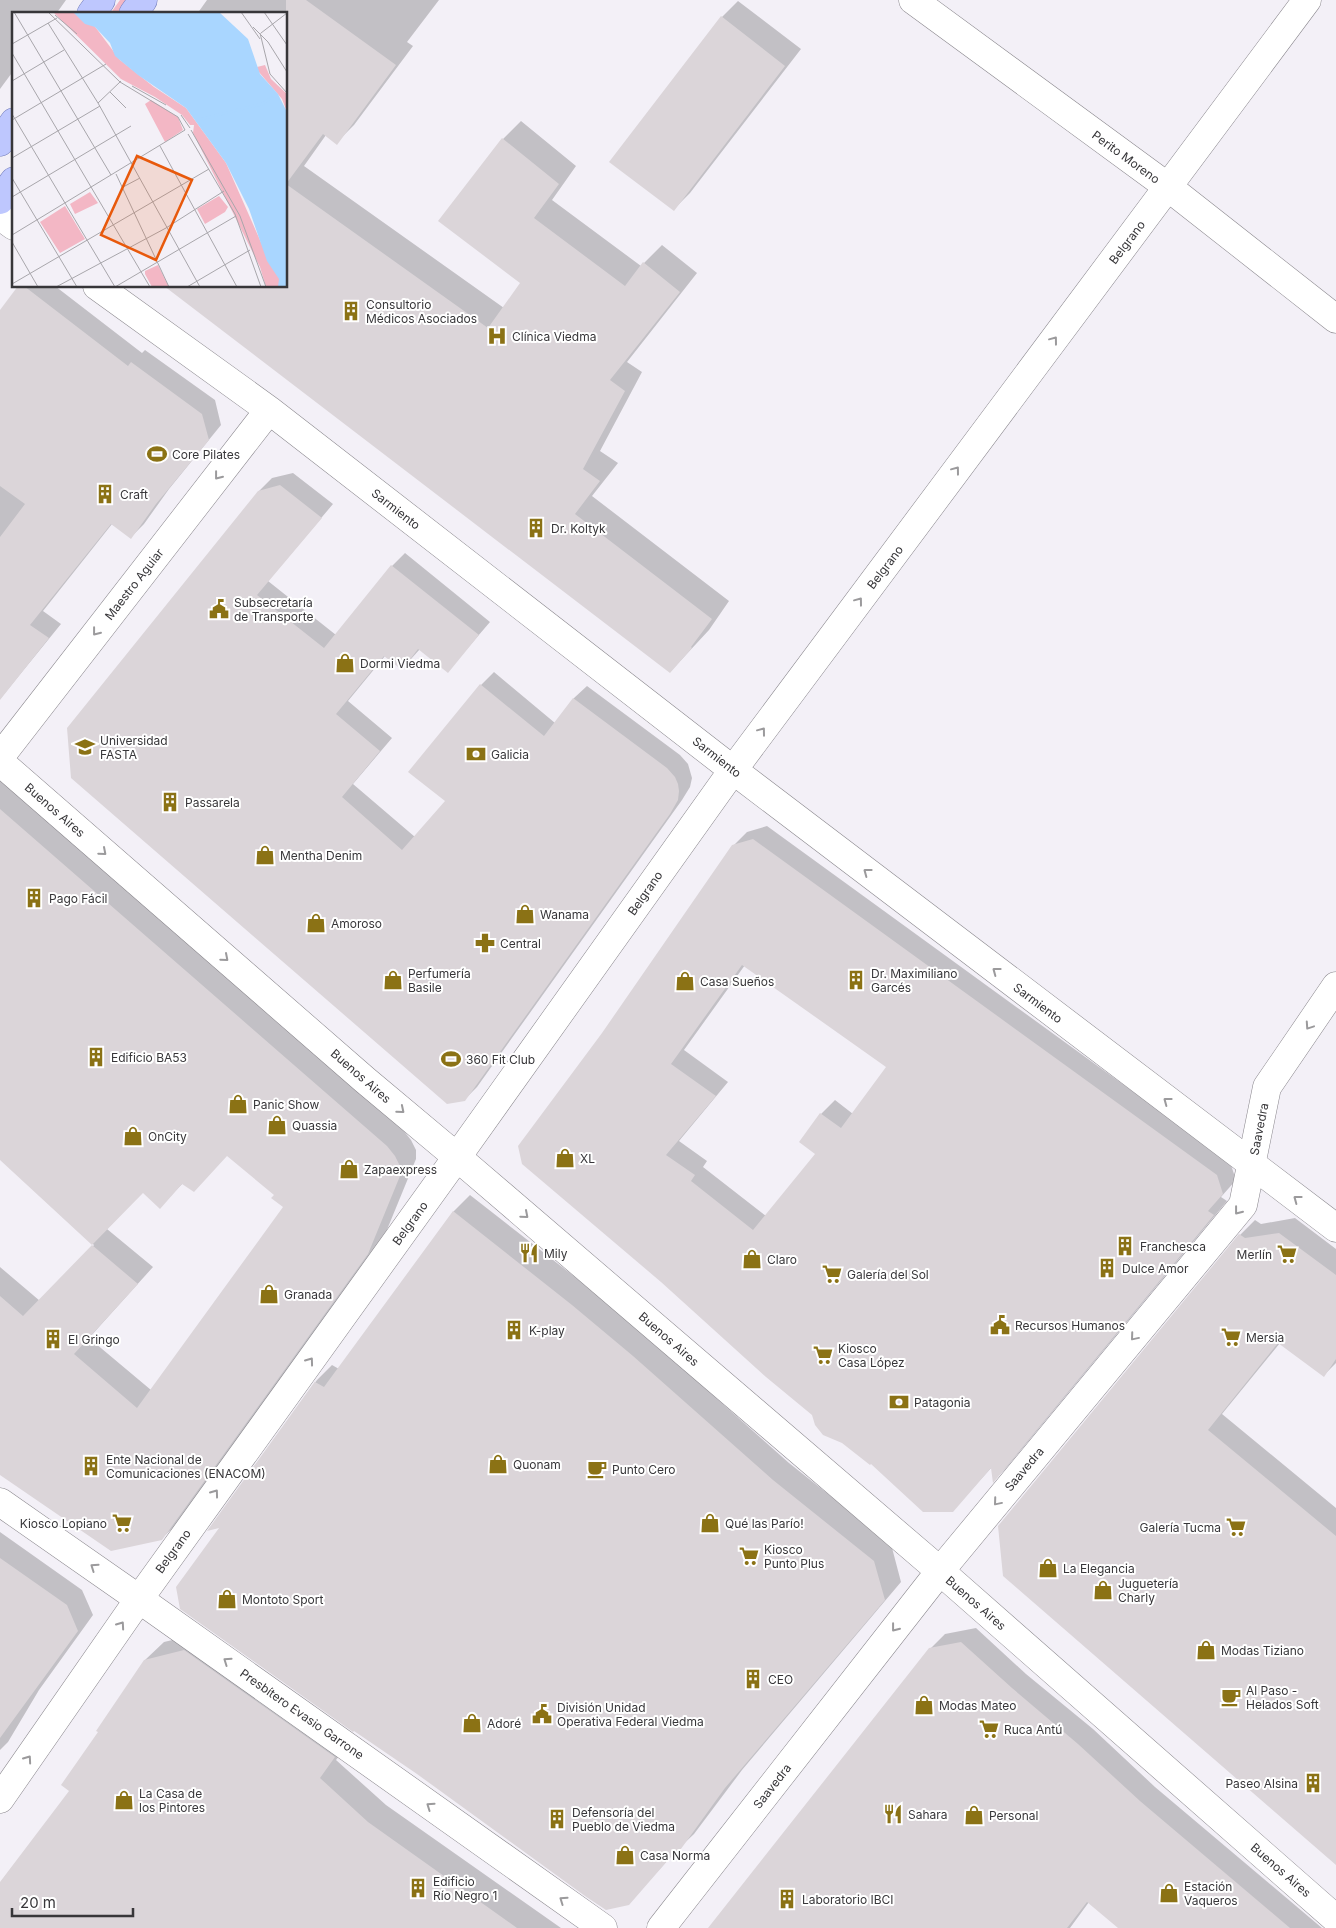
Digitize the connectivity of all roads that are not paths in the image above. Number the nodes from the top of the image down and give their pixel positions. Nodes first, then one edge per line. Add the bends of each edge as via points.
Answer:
1 (100, 0) edge
2 (143, 0) edge
3 (913, 0) edge
4 (1307, 0) edge
5 (92, 12) edge
6 (134, 12) edge
7 (12, 125) edge
8 (0, 142) edge
9 (12, 184) edge
10 (1168, 188) junction
11 (0, 200) edge
12 (0, 216) edge
13 (12, 225) edge
14 (100, 288) edge
15 (1336, 319) edge
16 (269, 410) junction
17 (0, 757) edge
18 (0, 762) edge
19 (733, 770) junction
20 (1336, 986) edge
21 (457, 1157) junction
22 (1251, 1165) junction
23 (1336, 1228) edge
24 (0, 1502) edge
25 (940, 1571) junction
26 (139, 1598) junction
27 (0, 1799) edge
28 (1336, 1919) edge
29 (603, 1928) edge
30 (661, 1928) edge

1 - 5 main road
2 - 6 main road
3 - 10 street, Perito Moreno
4 - 10 street, Belgrano
7 - 8 main road
9 - 11 main road
10 - 15 street, Perito Moreno
19 -> 10 street, Belgrano
12 - 13 street
14 - 16 street, Sarmiento
16 -> 17 street, Maestro Aguiar
16 - 19 street, Sarmiento
18 -> 21 street, Buenos Aires
19 - 21 street, Belgrano
22 -> 19 street, Sarmiento
20 -> 22 street, Saavedra via 1267,1087
21 -> 25 street, Buenos Aires
26 -> 21 street, Belgrano
23 -> 22 street, Sarmiento
22 -> 25 street, Saavedra via 1243,1205
26 -> 24 street, Presbítero Evasio Garrone
25 - 28 street, Buenos Aires
25 -> 30 street, Saavedra
27 -> 26 street, Belgrano
29 -> 26 street, Presbítero Evasio Garrone

